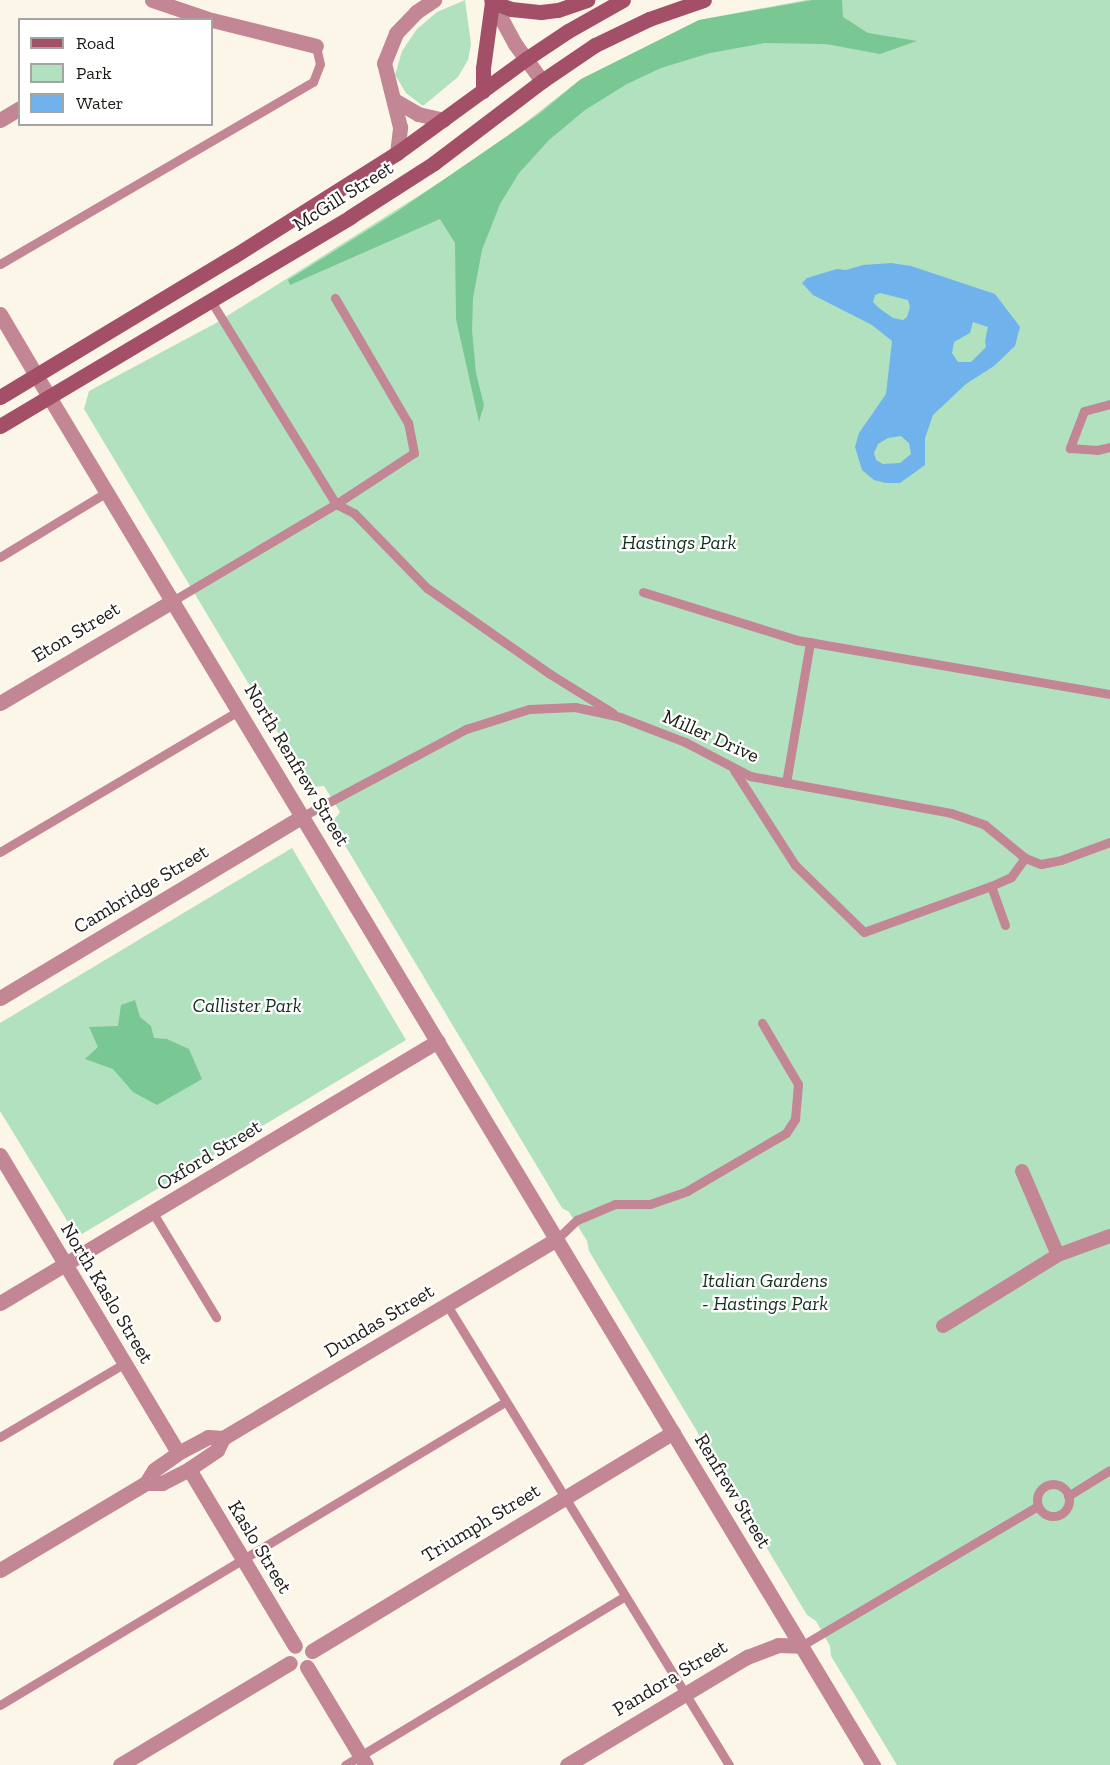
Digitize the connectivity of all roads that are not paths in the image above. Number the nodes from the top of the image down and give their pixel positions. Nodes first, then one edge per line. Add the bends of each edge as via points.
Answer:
1 (152, 0) edge
2 (434, 0) edge
3 (587, 0) edge
4 (623, 0) edge
5 (704, 0) edge
6 (491, 1) edge
7 (175, 16) edge
8 (193, 18) edge
9 (213, 20) edge
10 (316, 46) joint
11 (526, 59) junction
12 (542, 81) junction
13 (483, 91) junction
14 (394, 100) junction
15 (18, 109) edge
16 (0, 120) edge
17 (443, 120) junction
18 (397, 153) junction
19 (0, 264) edge
20 (335, 298) dead end
21 (211, 301) junction
22 (0, 314) edge
23 (36, 375) junction
24 (0, 397) edge
25 (50, 397) junction
26 (1110, 404) edge
27 (0, 426) edge
28 (1110, 447) edge
29 (107, 492) junction
30 (336, 504) junction
31 (0, 557) edge
32 (643, 592) dead end
33 (174, 600) junction
34 (810, 642) junction
35 (1110, 694) edge
36 (0, 703) edge
37 (240, 710) junction
38 (620, 717) junction
39 (734, 770) junction
40 (786, 783) junction
41 (303, 816) junction
42 (1110, 842) edge
43 (0, 852) edge
44 (1025, 858) junction
45 (992, 886) junction
46 (1005, 925) dead end
47 (0, 998) edge
48 (762, 1023) dead end
49 (438, 1041) junction
50 (1, 1157) edge
51 (1022, 1171) dead end
52 (153, 1213) junction
53 (1110, 1236) edge
54 (557, 1239) junction
55 (1058, 1255) junction
56 (66, 1264) junction
57 (0, 1303) edge
58 (447, 1305) junction
59 (216, 1317) dead end
60 (943, 1326) dead end
61 (125, 1363) junction
62 (505, 1402) junction
63 (673, 1432) junction
64 (0, 1437) edge
65 (223, 1438) junction
66 (178, 1452) junction
67 (189, 1469) junction
68 (1110, 1470) edge
69 (146, 1483) junction
70 (1068, 1496) junction
71 (564, 1498) junction
72 (1038, 1506) junction
73 (243, 1560) junction
74 (0, 1570) edge
75 (625, 1596) junction
76 (295, 1646) junction
77 (801, 1646) junction
78 (312, 1651) junction
79 (291, 1662) junction
80 (307, 1667) junction
81 (684, 1694) junction
82 (0, 1705) edge
83 (363, 1760) edge
84 (120, 1765) edge
85 (345, 1765) edge
86 (567, 1765) edge
87 (729, 1765) edge
88 (873, 1765) edge

1 - 7 street
2 - 14 street via 407,21 389,47 384,63
3 - 6 main road via 541,12 511,9
4 - 11 main road, McGill Street
5 - 12 main road, McGill Street via 649,19 604,41
6 - 11 street
6 - 13 main road
7 - 8 street
9 - 10 street
10 - 19 lane via 320,64 313,82
11 - 12 street
11 - 13 main road, McGill Street
12 - 21 main road, McGill Street via 434,163
13 - 17 main road, McGill Street
14 - 17 street via 418,114
14 - 18 street via 400,127
15 - 16 street
17 - 18 main road, McGill Street
18 - 23 main road, McGill Street
20 - 30 lane via 408,423 414,453
21 - 25 main road, McGill Street
21 - 30 lane
22 - 23 street, North Renfrew Street
23 - 24 main road, McGill Street
23 - 25 street, North Renfrew Street
25 - 27 main road, McGill Street
25 - 29 street, North Renfrew Street
26 - 28 lane via 1084,411 1070,448
29 - 31 lane
29 - 33 street, North Renfrew Street
30 - 33 lane
30 - 38 lane via 354,513 427,588 550,674
32 - 34 lane
33 - 36 street, Eton Street
33 - 37 street, North Renfrew Street
34 - 35 lane
34 - 40 lane
37 - 41 street, North Renfrew Street
37 - 43 lane
38 - 39 lane, Miller Drive via 684,742
38 - 41 lane, Miller Drive via 575,707 529,709 466,729
39 - 40 lane, Miller Drive
39 - 45 lane via 795,865 864,932
40 - 44 lane, Miller Drive via 951,813 985,825
41 - 47 street, Cambridge Street
41 - 49 street, North Renfrew Street
42 - 44 lane via 1041,864
44 - 45 lane via 1011,877
45 - 46 lane
48 - 54 lane via 798,1084 795,1119 786,1132 687,1191 650,1204 615,1204 578,1220
49 - 52 street, Oxford Street
49 - 54 street, North Renfrew Street
50 - 56 street, North Kaslo Street
51 - 55 street
52 - 56 street, Oxford Street
52 - 59 lane
53 - 55 street
54 - 58 street, Dundas Street
54 - 63 street, Renfrew Street
55 - 60 street
56 - 57 street, Oxford Street
56 - 61 street, North Kaslo Street
58 - 62 lane
58 - 65 street, Dundas Street
61 - 64 lane
61 - 66 street, North Kaslo Street
62 - 71 lane
62 - 73 lane
63 - 71 street, Triumph Street
63 - 77 street, Renfrew Street
65 - 66 street, Dundas Street via 208,1437
65 - 67 street, Dundas Street via 217,1450
66 - 69 street, Dundas Street via 154,1470
67 - 69 street, Dundas Street via 162,1483
67 - 73 street, Kaslo Street
68 - 70 lane
69 - 74 street, Dundas Street
70 - 72 lane via 1066,1509 1057,1516 1046,1515
70 - 72 lane via 1059,1486 1049,1485 1038,1495
71 - 75 lane
71 - 78 street, Triumph Street
72 - 77 lane
73 - 76 street, Kaslo Street
73 - 82 lane
75 - 81 lane
75 - 83 lane
76 - 78 street via 306,1646
76 - 79 street via 289,1655
77 - 81 street, Pandora Street via 778,1645 747,1657
77 - 88 street, Renfrew Street
78 - 80 street via 313,1658
79 - 80 street via 300,1669
79 - 84 street
80 - 83 street
81 - 86 street, Pandora Street
81 - 87 lane
83 - 85 lane

